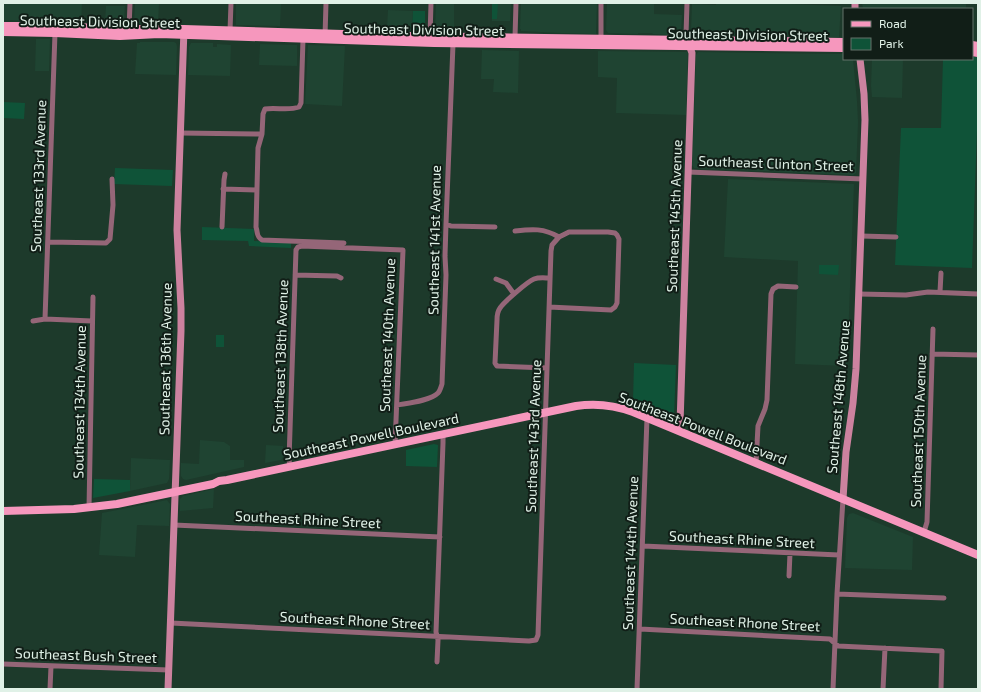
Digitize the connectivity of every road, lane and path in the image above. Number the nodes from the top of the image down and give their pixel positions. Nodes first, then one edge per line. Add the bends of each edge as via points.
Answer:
1 (130, 3) edge
2 (231, 3) edge
3 (326, 3) edge
4 (431, 3) edge
5 (516, 3) edge
6 (601, 3) edge
7 (687, 3) edge
8 (3, 26) edge
9 (129, 29) junction
10 (230, 31) junction
11 (3, 32) edge
12 (184, 32) junction
13 (55, 33) junction
14 (120, 36) junction
15 (324, 37) junction
16 (430, 37) junction
17 (515, 37) junction
18 (303, 39) junction
19 (601, 39) junction
20 (454, 40) junction
21 (843, 42) edge
22 (408, 43) junction
23 (689, 43) junction
24 (580, 45) junction
25 (843, 48) edge
26 (860, 60) edge
27 (180, 133) junction
28 (262, 134) junction
29 (688, 172) junction
30 (225, 174) dead end
31 (863, 178) junction
32 (112, 179) dead end
33 (223, 189) junction
34 (257, 190) junction
35 (446, 224) junction
36 (222, 227) dead end
37 (495, 227) dead end
38 (515, 231) dead end
39 (861, 236) junction
40 (559, 237) junction
41 (896, 237) dead end
42 (48, 242) junction
43 (344, 243) dead end
44 (403, 250) joint
45 (941, 273) dead end
46 (295, 275) junction
47 (341, 278) dead end
48 (550, 278) junction
49 (496, 279) dead end
50 (796, 287) dead end
51 (940, 292) junction
52 (514, 294) junction
53 (859, 294) junction
54 (978, 294) edge
55 (93, 297) dead end
56 (549, 308) junction
57 (45, 319) junction
58 (34, 321) dead end
59 (92, 321) junction
60 (932, 330) dead end
61 (932, 354) junction
62 (978, 355) edge
63 (547, 368) junction
64 (396, 405) junction
65 (546, 413) junction
66 (647, 418) junction
67 (678, 430) junction
68 (443, 435) junction
69 (395, 445) junction
70 (756, 463) junction
71 (290, 467) junction
72 (175, 490) junction
73 (843, 499) junction
74 (89, 508) junction
75 (3, 511) edge
76 (174, 525) junction
77 (924, 532) junction
78 (440, 537) junction
79 (643, 546) junction
80 (790, 553) junction
81 (839, 555) junction
82 (978, 555) edge
83 (789, 576) dead end
84 (837, 594) junction
85 (944, 598) dead end
86 (171, 623) junction
87 (640, 629) junction
88 (437, 636) junction
89 (537, 638) joint
90 (835, 643) junction
91 (885, 648) junction
92 (437, 662) dead end
93 (3, 664) edge
94 (51, 666) junction
95 (169, 670) junction
96 (50, 689) edge
97 (168, 689) edge
98 (637, 689) edge
99 (833, 689) edge
100 (883, 689) edge
101 (941, 689) edge

1 - 9 street
2 - 10 street
3 - 15 street
4 - 16 street
5 - 17 street
6 - 19 street
7 - 23 street, Southeast 145th Avenue via 686,36
8 - 9 main road, Southeast Division Street
9 - 12 main road, Southeast Division Street
9 - 14 main road
10 - 12 main road, Southeast Division Street
10 - 15 main road, Southeast Division Street
11 - 13 main road, Southeast Division Street
12 - 14 main road, Southeast Division Street
12 - 18 main road, Southeast Division Street
12 - 27 street, Southeast 136th Avenue
13 - 14 main road, Southeast Division Street
13 - 42 street, Southeast 133rd Avenue
15 - 16 main road, Southeast Division Street
15 - 18 main road, Southeast Division Street
15 - 22 main road, Southeast Division Street
16 - 20 main road, Southeast Division Street
16 - 22 main road via 429,40
17 - 19 main road, Southeast Division Street
17 - 20 main road, Southeast Division Street
18 - 28 street via 301,104 295,109 265,109
19 - 23 main road, Southeast Division Street
19 - 24 main road
20 - 22 main road, Southeast Division Street
20 - 24 main road, Southeast Division Street
20 - 35 street, Southeast 141st Avenue
21 - 23 main road, Southeast Division Street
23 - 24 main road, Southeast Division Street
23 - 25 main road, Southeast Division Street
23 - 29 street, Southeast 145th Avenue via 692,53
26 - 31 street, Southeast 148th Avenue via 864,100
27 - 28 street
27 - 72 street, Southeast 136th Avenue via 177,236 181,331
28 - 34 street via 258,148
29 - 31 street, Southeast Clinton Street
29 - 67 street, Southeast 145th Avenue
30 - 33 street
31 - 39 street, Southeast 148th Avenue
32 - 42 street via 110,239 106,243
33 - 34 street
33 - 36 street
34 - 43 street via 256,227 257,235 262,240
35 - 37 street
35 - 64 street, Southeast 141st Avenue via 441,389 431,398
38 - 40 street via 543,230
39 - 41 street
39 - 53 street, Southeast 148th Avenue
40 - 48 street, Southeast 143rd Avenue via 552,246
40 - 56 street via 569,232 615,233 619,239 617,303 611,310
42 - 57 street, Southeast 133rd Avenue
44 - 46 street, Southeast 138th Avenue via 302,246 296,250
44 - 64 street, Southeast 140th Avenue
45 - 51 street
46 - 47 street
46 - 71 street, Southeast 138th Avenue
48 - 52 street via 534,279
48 - 56 street, Southeast 143rd Avenue
49 - 52 street via 506,283
50 - 70 street via 778,286 773,289 767,400 758,426
51 - 53 street via 910,295
51 - 54 street
52 - 63 street via 497,314 495,363 497,366
53 - 73 street, Southeast 148th Avenue via 855,383
55 - 59 street, Southeast 134th Avenue
56 - 63 street, Southeast 143rd Avenue
57 - 58 street
57 - 59 street
59 - 74 street, Southeast 134th Avenue
60 - 61 street, Southeast 150th Avenue
61 - 62 street
61 - 77 street, Southeast 150th Avenue via 927,522
63 - 65 street, Southeast 143rd Avenue
64 - 69 street, Southeast 140th Avenue
65 - 66 main road, Southeast Powell Boulevard via 585,405 603,405 614,406
65 - 68 main road, Southeast Powell Boulevard
65 - 89 street, Southeast 143rd Avenue
66 - 67 main road, Southeast Powell Boulevard
66 - 79 street, Southeast 144th Avenue
67 - 70 main road, Southeast Powell Boulevard
68 - 69 main road, Southeast Powell Boulevard
68 - 78 street
69 - 71 main road, Southeast Powell Boulevard
70 - 73 main road, Southeast Powell Boulevard
71 - 72 main road, Southeast Powell Boulevard
72 - 74 main road, Southeast Powell Boulevard
72 - 76 street, Southeast 136th Avenue
73 - 77 main road, Southeast Powell Boulevard
73 - 81 street, Southeast 148th Avenue
74 - 75 main road, Southeast Powell Boulevard
76 - 78 street, Southeast Rhine Street
76 - 86 street, Southeast 136th Avenue
77 - 82 main road, Southeast Powell Boulevard
78 - 88 street
79 - 80 street, Southeast Rhine Street
79 - 87 street, Southeast 144th Avenue
80 - 81 street, Southeast Rhine Street
80 - 83 street
81 - 84 street, Southeast 148th Avenue
84 - 85 street
84 - 90 street, Southeast 148th Avenue
86 - 88 street, Southeast Rhone Street
86 - 95 street, Southeast 136th Avenue
87 - 90 street, Southeast Rhone Street via 830,639
87 - 98 street, Southeast 144th Avenue
88 - 89 street, Southeast Rhone Street via 529,641
88 - 92 street
90 - 91 street, Southeast Rhone Street via 838,646
90 - 99 street, Southeast 148th Avenue
91 - 100 street
91 - 101 street, Southeast Rhone Street via 942,650
93 - 94 street, Southeast Bush Street
94 - 95 street, Southeast Bush Street
94 - 96 street
95 - 97 street, Southeast 136th Avenue

